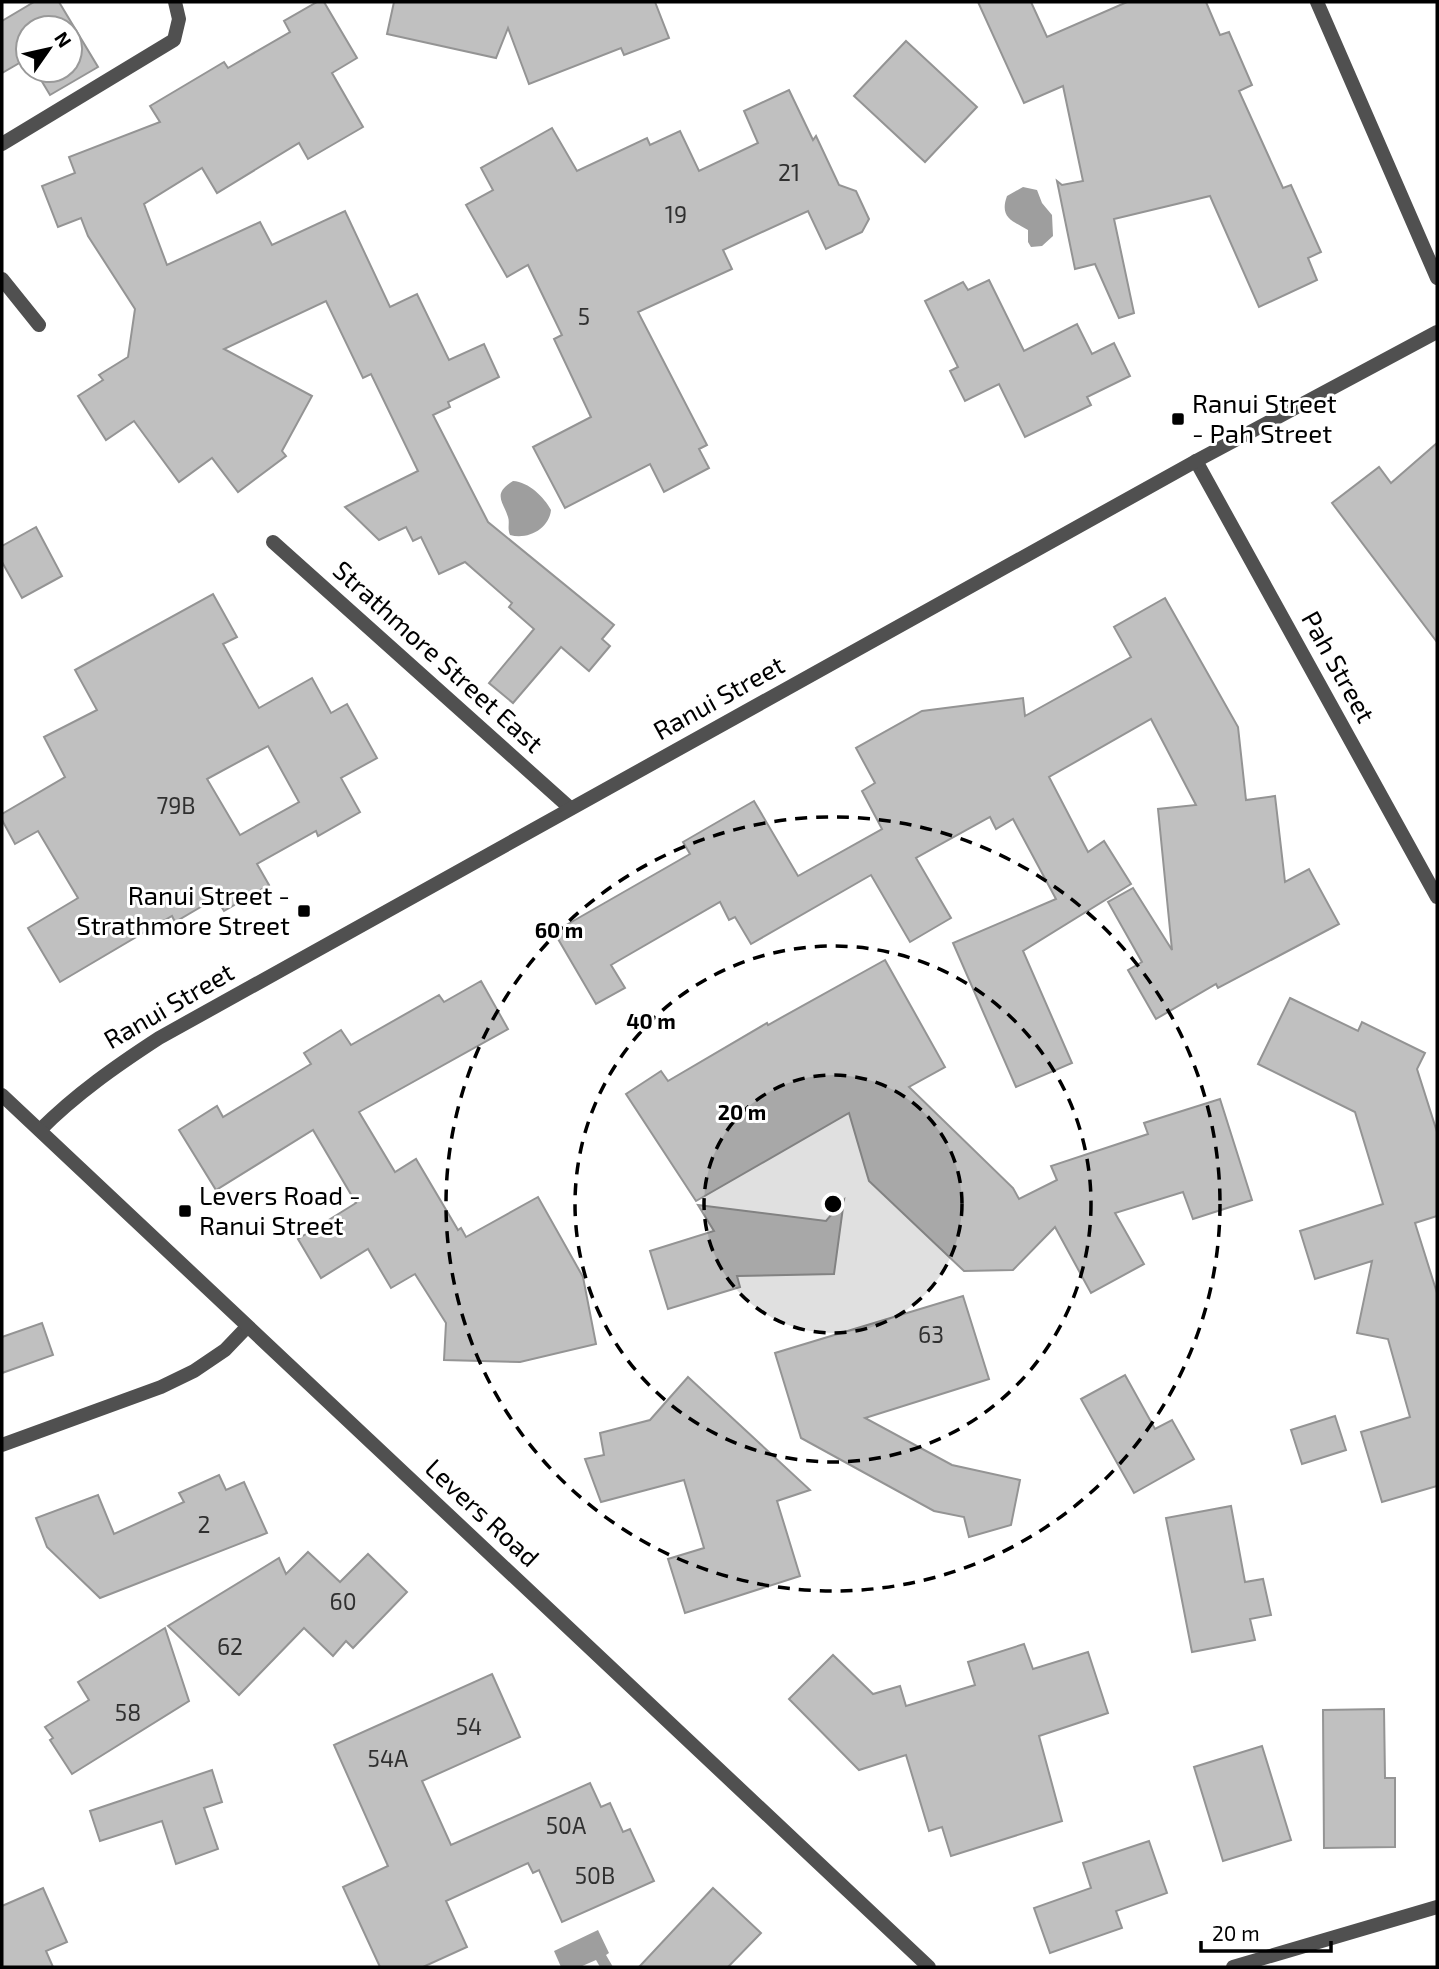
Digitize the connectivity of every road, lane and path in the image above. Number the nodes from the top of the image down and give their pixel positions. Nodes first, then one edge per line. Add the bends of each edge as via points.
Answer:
1 (175, 2) edge
2 (1317, 2) edge
3 (2, 144) edge
4 (1437, 278) edge
5 (2, 279) edge
6 (39, 325) dead end
7 (1437, 332) edge
8 (1196, 461) junction
9 (273, 542) dead end
10 (570, 808) junction
11 (1437, 897) edge
12 (2, 1095) edge
13 (40, 1130) junction
14 (247, 1327) junction
15 (2, 1445) edge
16 (1437, 1907) edge
17 (929, 1967) edge
18 (1233, 1967) edge

1 - 3 street via 174,40
2 - 4 street
5 - 6 street
7 - 8 street, Ranui Street
8 - 10 street, Ranui Street
8 - 11 street, Pah Street
9 - 10 street, Strathmore Street East
10 - 13 street, Ranui Street via 159,1038 108,1071
12 - 13 street, Levers Road
13 - 14 street, Levers Road
14 - 15 street via 225,1350 161,1387
14 - 17 street, Levers Road
16 - 18 street

